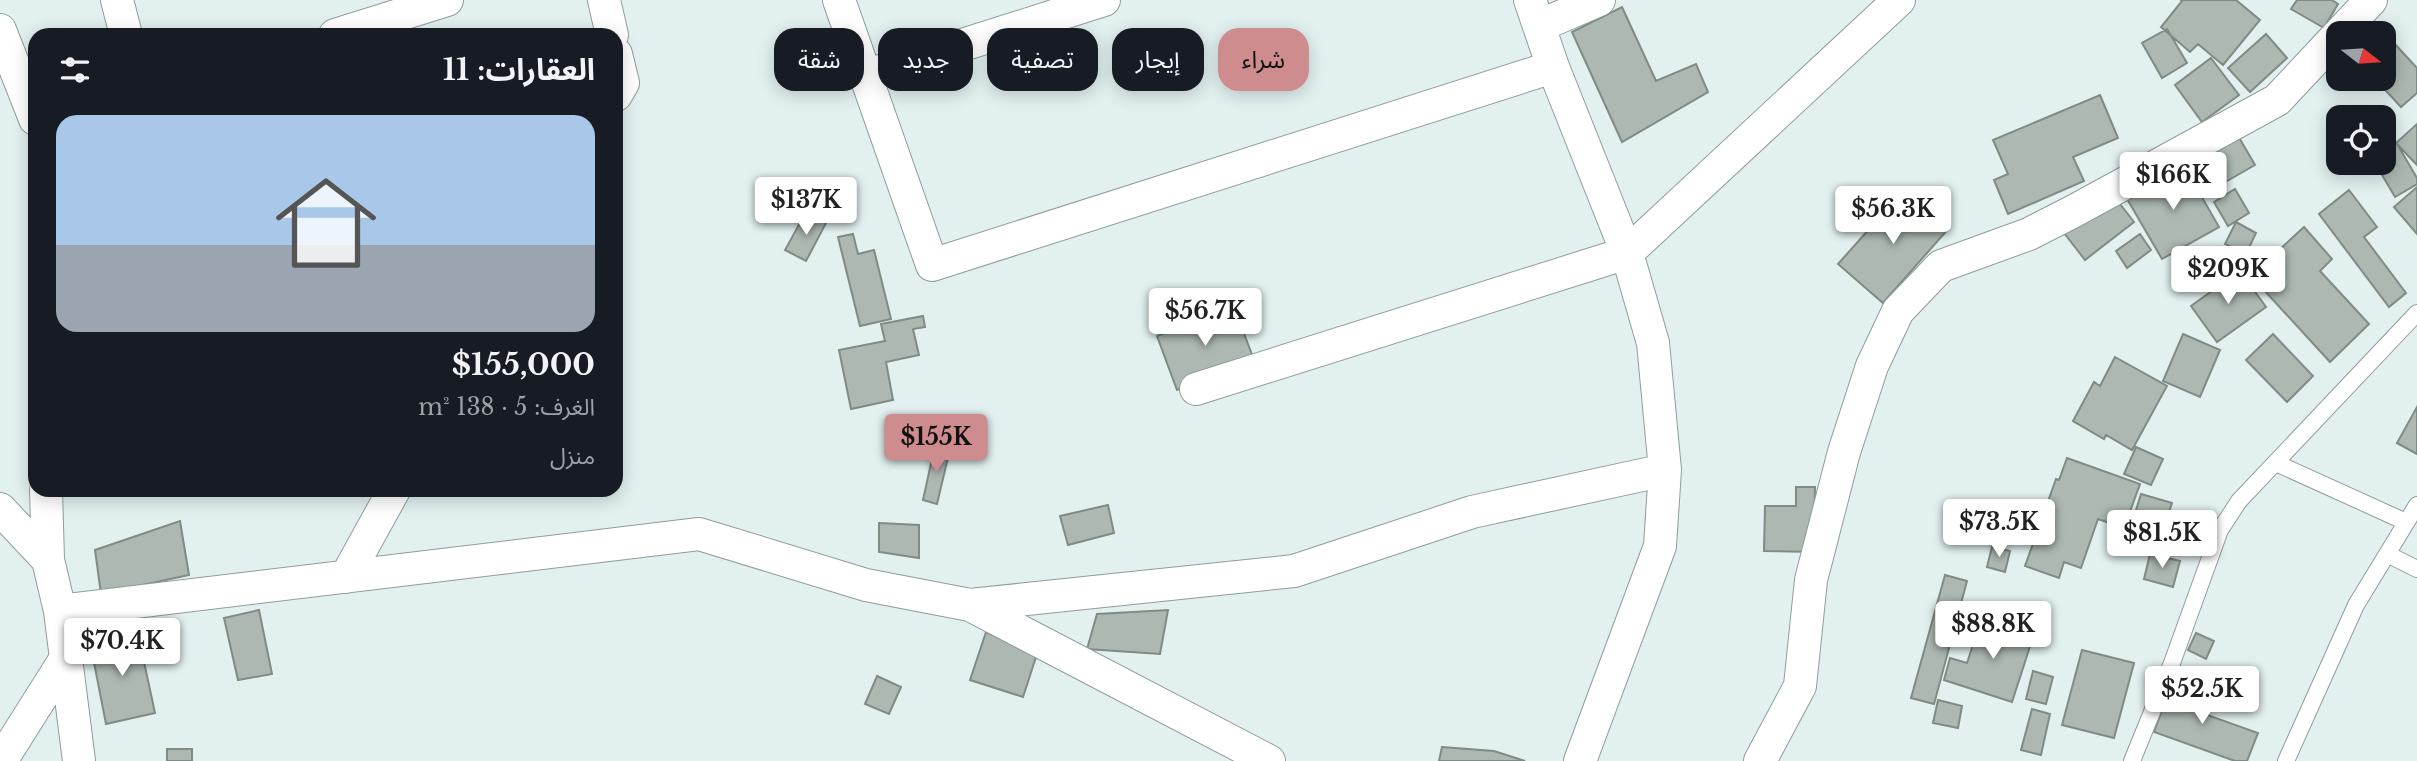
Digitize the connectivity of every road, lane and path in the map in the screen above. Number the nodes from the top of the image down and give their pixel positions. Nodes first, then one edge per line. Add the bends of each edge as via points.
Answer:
1 (117, 0) edge
2 (447, 0) edge
3 (604, 0) edge
4 (839, 0) edge
5 (1599, 0) edge
6 (1899, 0) edge
7 (2371, 0) edge
8 (1084, 3) edge
9 (376, 11) edge
10 (1534, 13) edge
11 (2351, 21) edge
12 (124, 28) edge
13 (347, 28) edge
14 (610, 28) edge
15 (0, 30) edge
16 (2326, 48) edge
17 (1553, 67) junction
18 (865, 76) junction
19 (28, 101) edge
20 (1627, 253) junction
21 (2417, 313) edge
22 (1196, 389) dead end
23 (2276, 463) junction
24 (1665, 470) junction
25 (46, 497) edge
26 (390, 497) edge
27 (2417, 505) edge
28 (0, 509) edge
29 (2406, 522) junction
30 (2387, 554) junction
31 (48, 560) junction
32 (2417, 569) edge
33 (346, 576) junction
34 (970, 605) junction
35 (60, 611) junction
36 (66, 658) junction
37 (1, 761) edge
38 (79, 761) edge
39 (1269, 761) edge
40 (1580, 761) edge
41 (1760, 761) edge
42 (2132, 761) edge
43 (2286, 761) edge

1 - 12 street
2 - 9 street
3 - 14 street
4 - 18 street
5 - 10 street
6 - 20 street
7 - 11 street
8 - 18 street
9 - 13 street
10 - 17 street
15 - 19 street
16 - 41 street via 2277,100 2074,211 1941,266 1898,311 1872,366 1844,452 1811,580 1800,686
17 - 18 street via 932,265
17 - 20 street
20 - 22 street
20 - 24 street via 1653,343
21 - 23 lane
23 - 29 lane
23 - 42 lane via 2220,530
24 - 34 street via 1472,512 1294,571
24 - 40 street via 1660,545
25 - 31 street
26 - 33 street
27 - 29 lane
28 - 31 street
29 - 30 lane
30 - 32 lane
30 - 43 lane via 2356,605
31 - 35 street
33 - 34 street via 699,534 866,585
33 - 35 street
34 - 39 street
35 - 36 street
36 - 37 street
36 - 38 street

